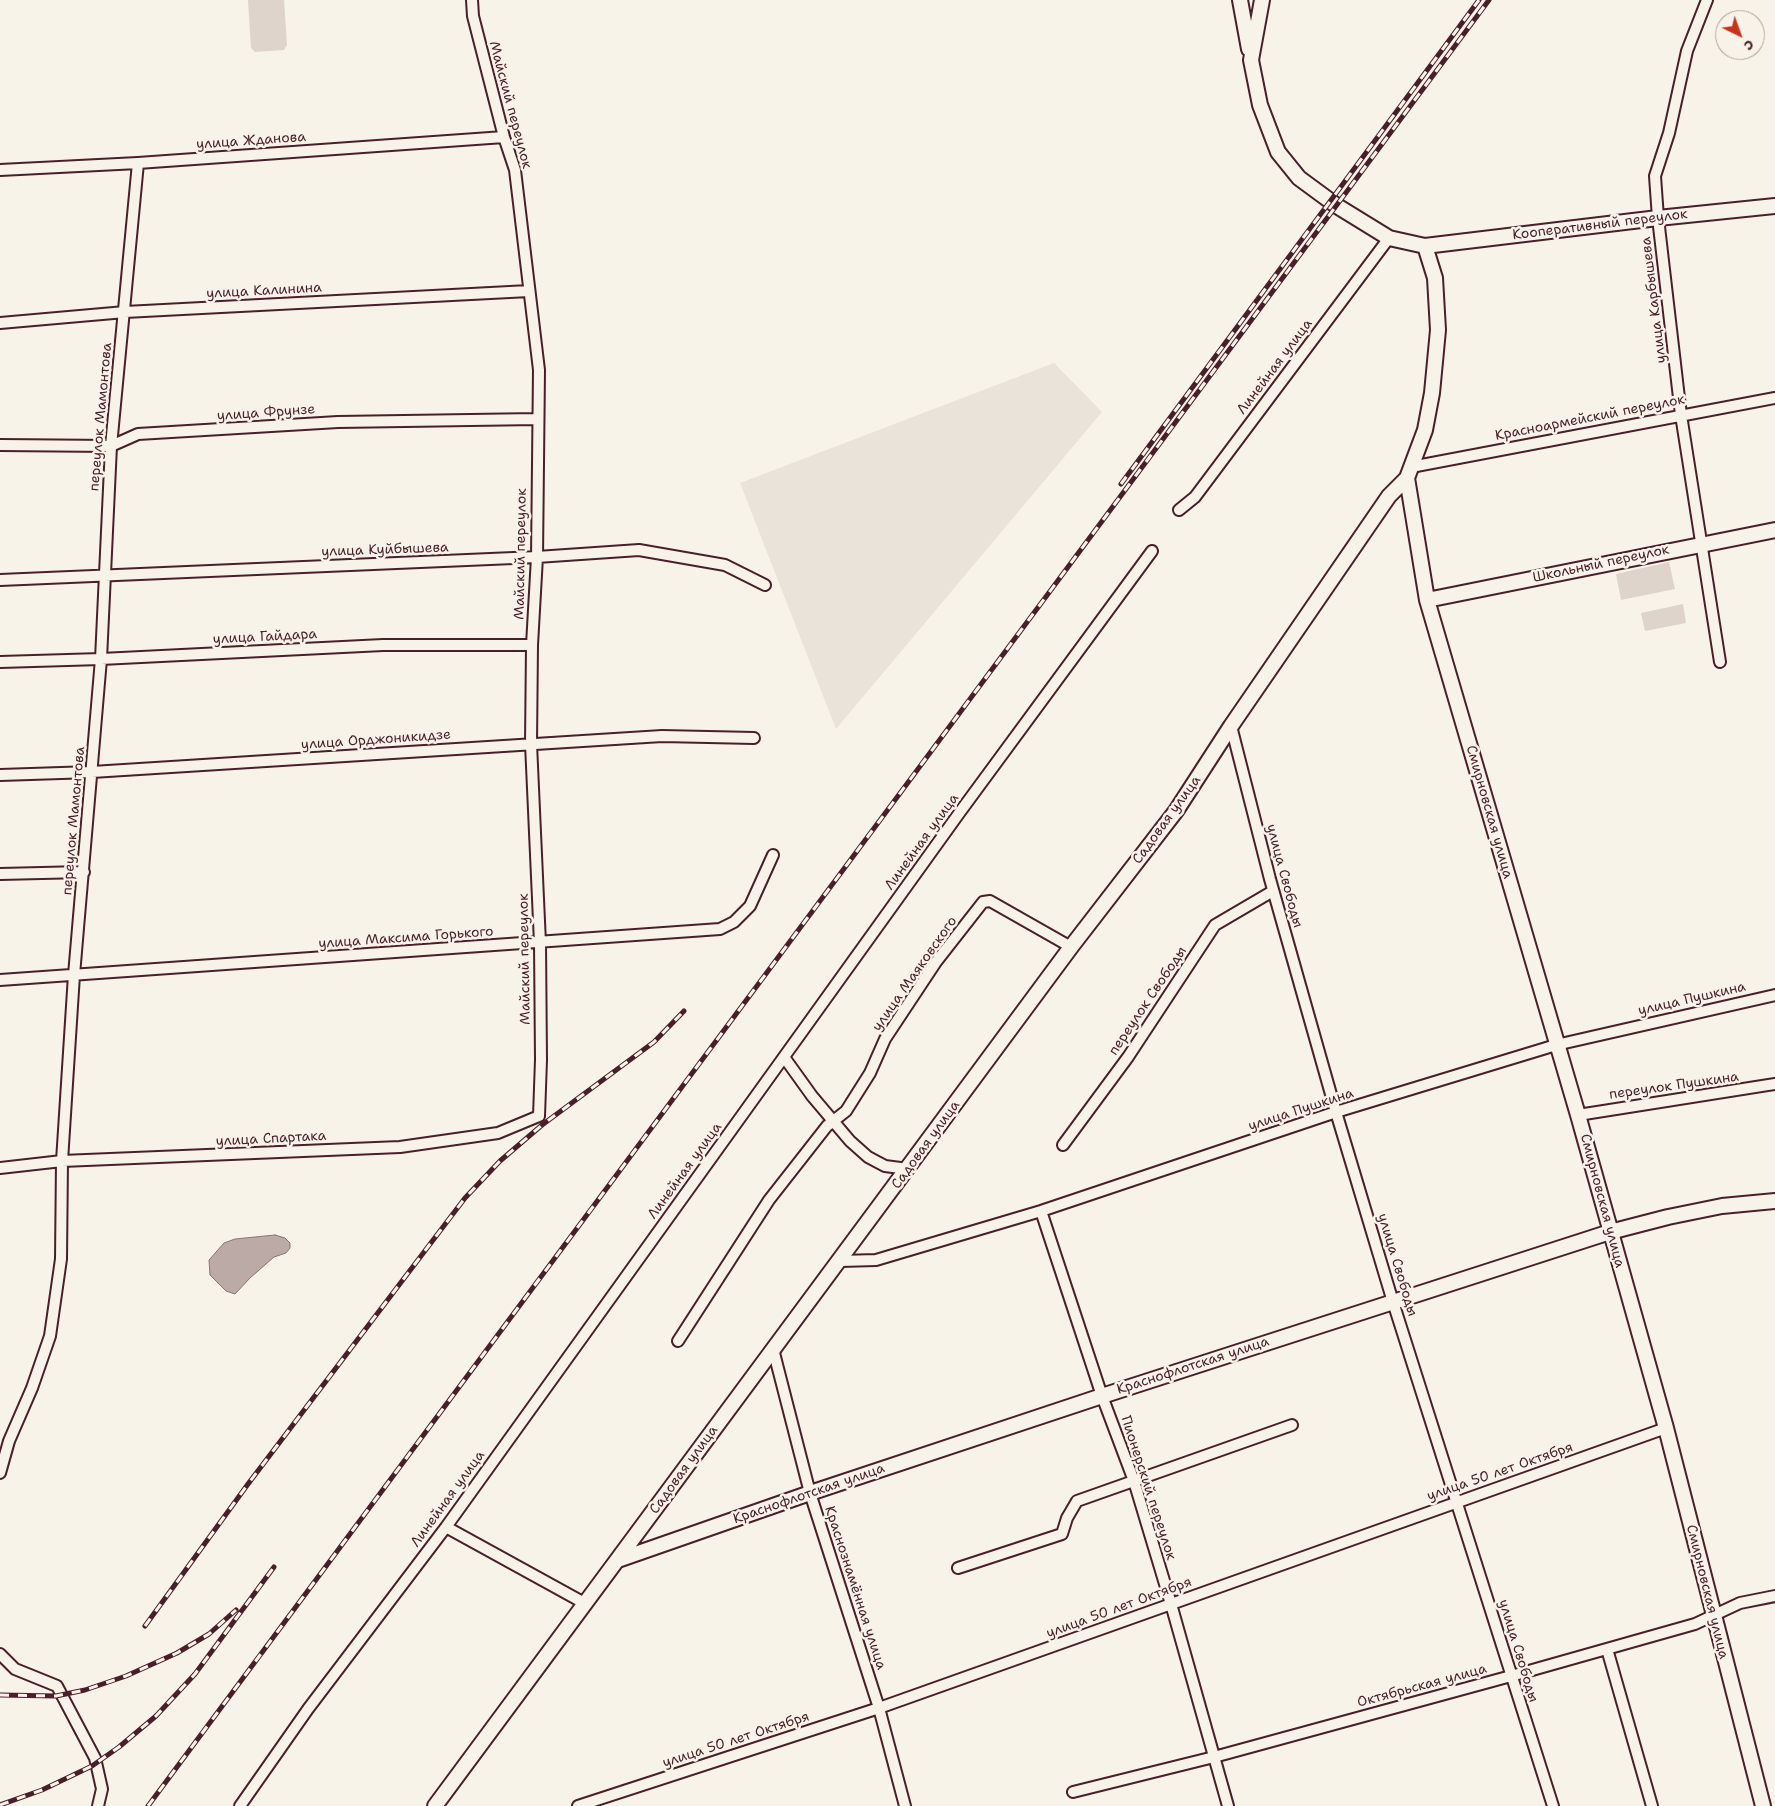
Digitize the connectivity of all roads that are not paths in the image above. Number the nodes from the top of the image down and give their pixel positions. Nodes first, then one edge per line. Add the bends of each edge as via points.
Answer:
1 (472, 0) edge
2 (1240, 0) edge
3 (1262, 0) edge
4 (1707, 0) edge
5 (1251, 60) junction
6 (504, 138) junction
7 (138, 163) junction
8 (0, 170) edge
9 (1775, 206) edge
10 (1658, 218) junction
11 (1388, 238) junction
12 (1425, 246) junction
13 (529, 291) junction
14 (125, 312) junction
15 (0, 323) edge
16 (1775, 398) edge
17 (1681, 415) junction
18 (537, 419) junction
19 (0, 445) edge
20 (111, 446) junction
21 (1409, 473) junction
22 (1179, 510) dead end
23 (1775, 530) edge
24 (1702, 544) junction
25 (1152, 551) dead end
26 (537, 557) junction
27 (103, 575) junction
28 (0, 580) edge
29 (766, 584) dead end
30 (1428, 600) junction
31 (532, 645) junction
32 (101, 659) junction
33 (0, 662) edge
34 (1720, 662) dead end
35 (1231, 726) junction
36 (754, 738) dead end
37 (531, 744) junction
38 (92, 772) junction
39 (0, 776) edge
40 (773, 855) dead end
41 (84, 872) junction
42 (0, 874) edge
43 (1273, 891) junction
44 (540, 943) junction
45 (1071, 948) junction
46 (74, 975) junction
47 (0, 980) edge
48 (1775, 995) edge
49 (1556, 1044) junction
50 (784, 1057) junction
51 (1775, 1084) edge
52 (1336, 1112) junction
53 (1578, 1114) junction
54 (539, 1116) joint
55 (832, 1122) junction
56 (1063, 1145) dead end
57 (62, 1161) junction
58 (0, 1168) edge
59 (908, 1169) junction
60 (1775, 1201) edge
61 (1041, 1211) junction
62 (1610, 1232) junction
63 (840, 1261) junction
64 (1393, 1302) junction
65 (678, 1341) dead end
66 (773, 1350) junction
67 (1102, 1396) junction
68 (1292, 1425) dead end
69 (1666, 1428) junction
70 (0, 1473) edge
71 (1134, 1481) junction
72 (810, 1493) junction
73 (1457, 1501) junction
74 (446, 1527) junction
75 (618, 1560) junction
76 (958, 1568) dead end
77 (1775, 1596) edge
78 (586, 1604) junction
79 (1172, 1604) junction
80 (1713, 1615) junction
81 (1607, 1649) junction
82 (0, 1654) edge
83 (1511, 1676) junction
84 (878, 1708) junction
85 (1214, 1757) junction
86 (1073, 1792) dead end
87 (98, 1806) edge
88 (240, 1806) edge
89 (434, 1806) edge
90 (578, 1806) edge
91 (905, 1806) edge
92 (1228, 1806) edge
93 (1553, 1806) edge
94 (1652, 1806) edge
95 (1763, 1806) edge

1 - 6 street, Майский переулок via 473,16
2 - 5 street, Кооперативный переулок
3 - 5 street
4 - 10 street, улица Карбышева via 1687,51 1655,176
5 - 11 street, Кооперативный переулок via 1260,105 1278,152 1299,178
6 - 7 street, улица Жданова
6 - 13 street, Майский переулок via 515,170
7 - 8 street, улица Жданова
7 - 14 street, переулок Мамонтова
9 - 10 street, Кооперативный переулок
10 - 12 street, Кооперативный переулок
10 - 17 street, улица Карбышева
11 - 12 street, Кооперативный переулок
11 - 22 street, Линейная улица via 1195,497
12 - 21 street via 1435,278 1438,330 1425,430
13 - 14 street, улица Калинина
13 - 18 street, Майский переулок via 539,370
14 - 15 street, улица Калинина
14 - 20 street, переулок Мамонтова
16 - 17 street, Красноармейский переулок
17 - 21 street, Красноармейский переулок
17 - 24 street, улица Карбышева
18 - 20 street, улица Фрунзе via 338,422 138,434
18 - 26 street, Майский переулок
19 - 20 street, улица Фрунзе
20 - 27 street, переулок Мамонтова
21 - 30 street, Смирновская улица
21 - 35 street, Садовая улица via 1389,496
23 - 24 street, Школьный переулок
24 - 30 street, Школьный переулок
24 - 34 street, улица Карбышева
25 - 50 street, Линейная улица
26 - 27 street, улица Куйбышева
26 - 29 street, улица Куйбышева via 639,550 725,565
26 - 31 street, Майский переулок
27 - 28 street, улица Куйбышева
27 - 32 street, переулок Мамонтова
30 - 49 street, Смирновская улица
31 - 32 street, улица Гайдара via 384,645
31 - 37 street, Майский переулок
32 - 33 street, улица Гайдара
32 - 38 street, переулок Мамонтова
35 - 43 street, улица Свободы
35 - 45 street, Садовая улица via 1176,811
36 - 37 street, улица Орджоникидзе via 662,736
37 - 38 street, улица Орджоникидзе
37 - 44 street, Майский переулок
38 - 39 street, улица Орджоникидзе
38 - 41 street, переулок Мамонтова
40 - 44 street, улица Максима Горького via 750,906 734,922 720,929
41 - 42 street
41 - 46 street, переулок Мамонтова
43 - 52 street, улица Свободы
43 - 56 street, переулок Свободы via 1215,925 1128,1057
44 - 46 street, улица Максима Горького
44 - 54 street, Майский переулок
45 - 55 street, улица Маяковского via 990,901 983,902 936,962 885,1039 870,1074 846,1111
45 - 59 street, Садовая улица
46 - 47 street, улица Максима Горького
46 - 57 street, переулок Мамонтова
48 - 49 street, улица Пушкина
49 - 52 street, улица Пушкина
49 - 53 street, Смирновская улица
50 - 55 street
50 - 74 street, Линейная улица
51 - 53 street, переулок Пушкина
52 - 61 street, улица Пушкина
52 - 64 street, улица Свободы
53 - 62 street, Смирновская улица
54 - 57 street, улица Спартака via 498,1133 400,1147
55 - 59 street via 868,1157 885,1166
55 - 65 street, улица Маяковского via 769,1200
57 - 58 street, улица Спартака
57 - 70 street, переулок Мамонтова via 61,1259 50,1336 9,1441
59 - 63 street, Садовая улица
60 - 62 street, Краснофлотская улица via 1722,1206
61 - 63 street, улица Пушкина via 876,1260
61 - 67 street, Пионерский переулок
62 - 64 street, Краснофлотская улица
62 - 69 street, Смирновская улица
63 - 66 street, Садовая улица
64 - 67 street, Краснофлотская улица
64 - 73 street, улица Свободы
66 - 72 street, Краснознамённая улица
66 - 75 street, Садовая улица
67 - 71 street, Пионерский переулок
67 - 72 street, Краснофлотская улица
68 - 71 street
69 - 73 street, улица 50 лет Октября
69 - 80 street, Смирновская улица
71 - 76 street via 1078,1501 1062,1534
71 - 79 street, Пионерский переулок
72 - 75 street, Краснофлотская улица
72 - 84 street, Краснознамённая улица
73 - 79 street, улица 50 лет Октября
73 - 83 street, улица Свободы
74 - 78 street
74 - 88 street, Линейная улица
75 - 78 street, Садовая улица
77 - 80 street, Октябрьская улица via 1740,1603
78 - 89 street, Садовая улица
79 - 84 street, улица 50 лет Октября
79 - 85 street, Пионерский переулок
80 - 81 street, Октябрьская улица via 1695,1624
80 - 95 street, Смирновская улица
81 - 83 street, Октябрьская улица
81 - 94 street
82 - 87 street via 15,1669 57,1686 95,1758 102,1789
83 - 85 street, Октябрьская улица
83 - 93 street, улица Свободы
84 - 90 street, улица 50 лет Октября
84 - 91 street, Краснознамённая улица
85 - 86 street, Октябрьская улица
85 - 92 street, Пионерский переулок

